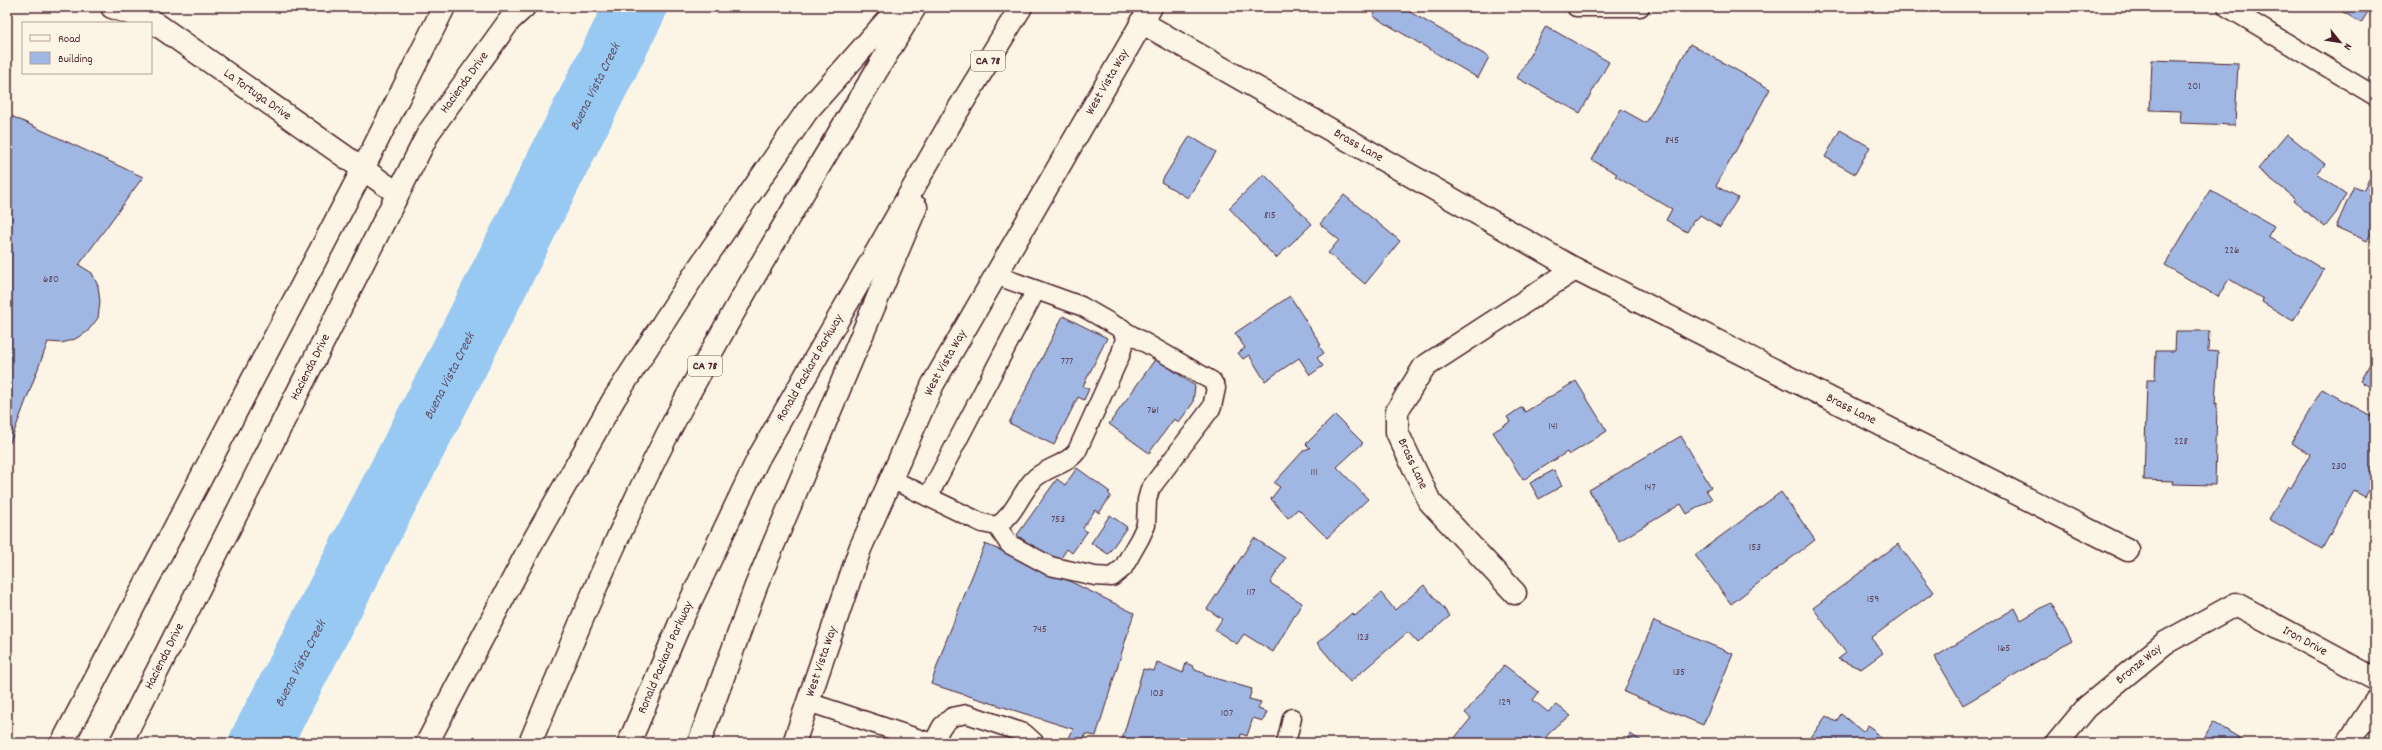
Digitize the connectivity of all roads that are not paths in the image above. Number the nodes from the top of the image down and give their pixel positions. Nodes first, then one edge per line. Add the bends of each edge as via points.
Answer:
1 (112, 7) edge
2 (444, 7) edge
3 (524, 7) edge
4 (899, 7) edge
5 (915, 7) edge
6 (1021, 7) edge
7 (1576, 7) edge
8 (1640, 7) edge
9 (2227, 7) edge
10 (1146, 15) edge
11 (2375, 96) edge
12 (955, 115) junction
13 (363, 169) junction
14 (397, 193) junction
15 (1575, 269) junction
16 (995, 275) junction
17 (1036, 290) junction
18 (1122, 328) junction
19 (891, 479) junction
20 (928, 497) junction
21 (997, 526) junction
22 (2128, 550) dead end
23 (1515, 593) dead end
24 (2236, 604) joint
25 (2375, 679) edge
26 (808, 702) junction
27 (2375, 702) edge
28 (1292, 718) dead end
29 (62, 743) edge
30 (121, 743) edge
31 (427, 743) edge
32 (530, 743) edge
33 (629, 743) edge
34 (700, 743) edge
35 (794, 743) edge
36 (932, 743) edge
37 (1035, 743) edge
38 (1286, 743) edge
39 (2057, 743) edge
40 (2348, 743) edge

1 - 13 main road, La Tortuga Drive via 152,22
2 - 13 main road
3 - 14 main road, Hacienda Drive via 510,20 429,132
4 - 31 main road via 807,111 700,266 618,392 530,547
5 - 32 main road, CA 78 via 768,252 681,409 593,591
6 - 12 main road, Ronald Packard Parkway / CA 78
7 - 8 lane
9 - 11 lane
10 - 15 main road, Brass Lane
10 - 16 main road, West Vista Way
12 - 33 main road, Ronald Packard Parkway / CA 78 via 759,457 680,623
12 - 34 main road via 756,586
13 - 14 main road, La Tortuga Drive
13 - 29 main road
14 - 30 main road, Hacienda Drive
15 - 22 main road, Brass Lane
15 - 23 main road, Brass Lane via 1424,367 1397,411 1397,432 1430,502
16 - 17 lane
16 - 19 main road, West Vista Way via 932,384
17 - 18 lane via 1081,306
17 - 20 lane
18 - 21 lane via 1125,339 1120,356 1077,451 1071,459 1034,479 1007,519
18 - 21 lane via 1212,381 1216,388 1212,406 1150,489 1146,525 1123,568 1112,577 1050,566 1009,544
19 - 20 lane
19 - 26 main road, West Vista Way via 860,549
20 - 21 lane via 982,523
24 - 25 main road, Iron Drive
24 - 39 main road, Bronze Way via 2165,643 2087,706
26 - 35 main road, West Vista Way
26 - 36 lane
27 - 40 main road
28 - 38 lane
36 - 37 lane via 942,726 952,717 967,714 1024,733

